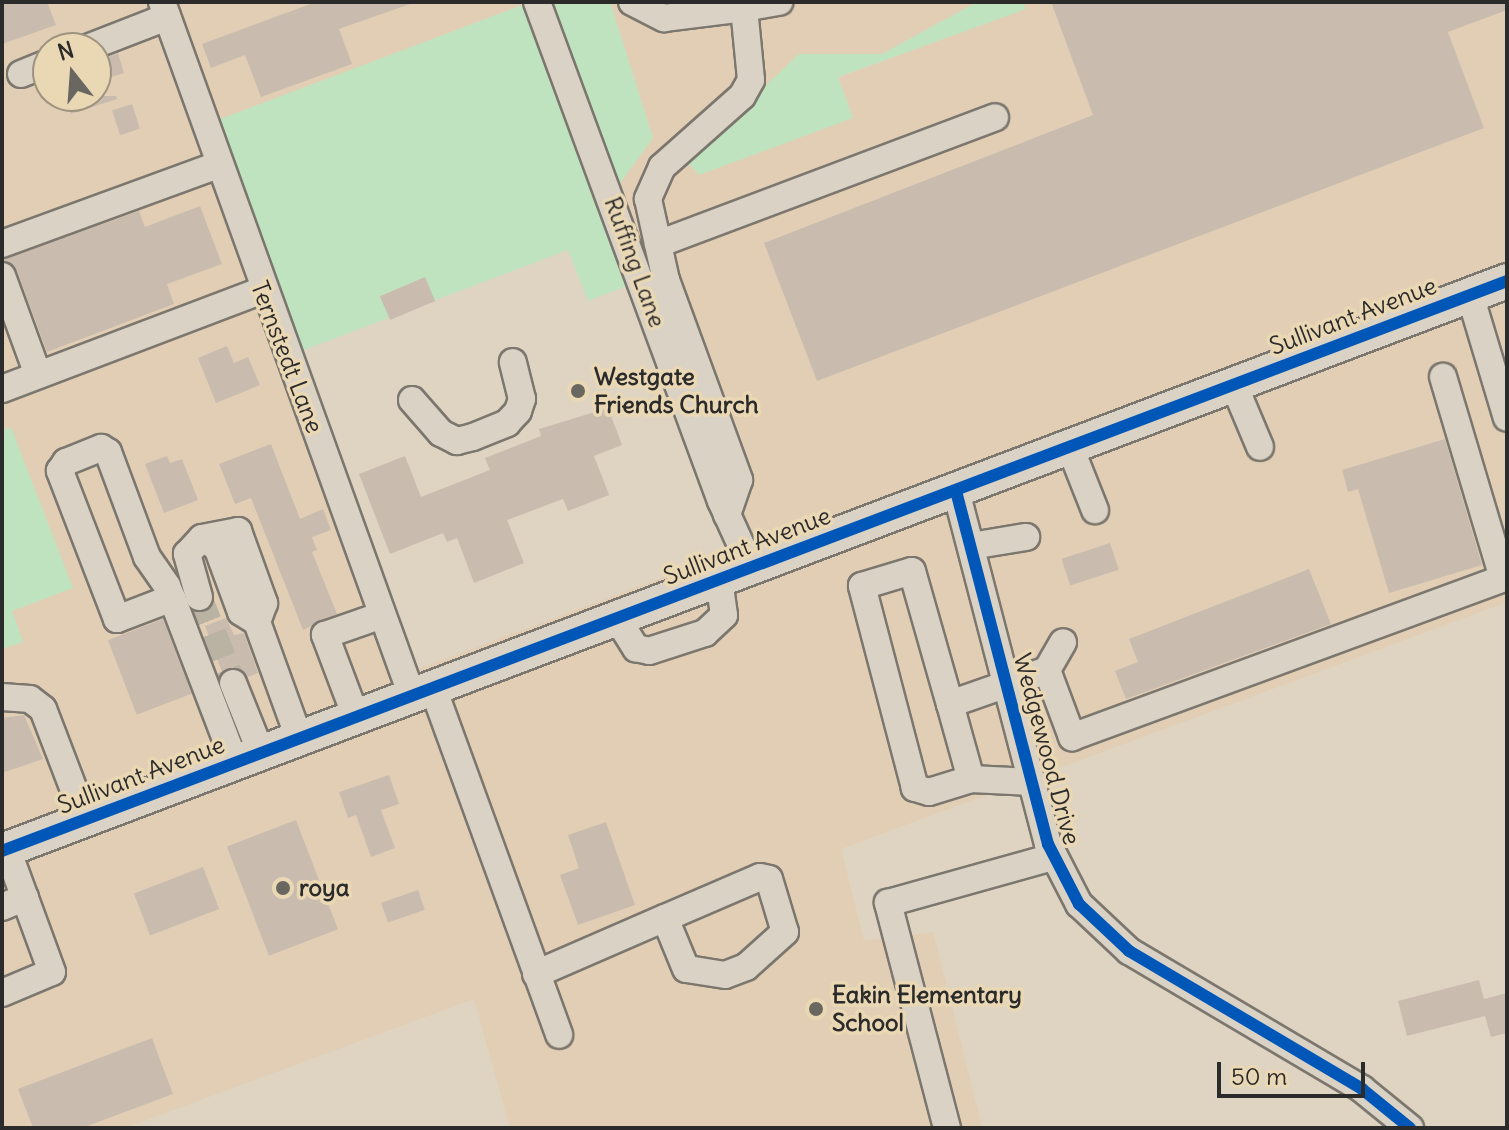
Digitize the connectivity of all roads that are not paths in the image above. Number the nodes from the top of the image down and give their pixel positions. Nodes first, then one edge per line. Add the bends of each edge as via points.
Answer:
1 (537, 2) edge
2 (632, 2) edge
3 (779, 2) edge
4 (744, 8) junction
5 (165, 10) edge
6 (112, 36) edge
7 (32, 70) edge
8 (21, 74) dead end
9 (995, 117) dead end
10 (218, 165) junction
11 (2, 244) edge
12 (658, 244) junction
13 (2, 276) edge
14 (1507, 281) edge
15 (262, 290) junction
16 (1470, 295) junction
17 (513, 362) dead end
18 (38, 375) junction
19 (1443, 377) dead end
20 (1234, 385) junction
21 (2, 389) edge
22 (412, 400) dead end
23 (1507, 418) edge
24 (1070, 447) junction
25 (1260, 447) dead end
26 (956, 491) junction
27 (1095, 510) dead end
28 (727, 515) junction
29 (1026, 537) dead end
30 (971, 546) junction
31 (751, 567) junction
32 (719, 579) junction
33 (199, 597) tunnel mouth
34 (172, 598) junction
35 (382, 615) junction
36 (617, 618) junction
37 (1063, 642) dead end
38 (1047, 670) junction
39 (233, 683) tunnel mouth
40 (1007, 687) junction
41 (422, 692) junction
42 (2, 697) edge
43 (950, 704) junction
44 (356, 717) junction
45 (299, 738) junction
46 (248, 758) junction
47 (971, 779) junction
48 (1032, 782) junction
49 (85, 819) junction
50 (4, 850) edge
51 (1053, 857) junction
52 (13, 902) edge
53 (665, 918) junction
54 (536, 974) junction
55 (2, 993) edge
56 (559, 1035) dead end
57 (947, 1128) edge
58 (1410, 1128) edge

1 - 28 street, Ruffing Lane
2 - 4 street via 664,18
3 - 4 street
4 - 12 street via 751,80 742,96 652,181 648,199
5 - 6 street, Ternstedt Lane
5 - 10 street, Ternstedt Lane
7 - 8 street
9 - 12 street
10 - 11 street
10 - 15 street, Ternstedt Lane
12 - 28 street via 739,480
13 - 18 street
14 - 16 main road, Sullivant Avenue
15 - 18 street
15 - 35 street, Ternstedt Lane
16 - 20 main road, Sullivant Avenue
16 - 23 street
17 - 22 street via 522,399 518,411 507,423 473,437 457,441 441,433
18 - 21 street
19 - 38 street via 1503,578 1072,737
20 - 24 main road, Sullivant Avenue
20 - 25 street
24 - 26 main road, Sullivant Avenue
24 - 27 street
26 - 30 street, Wedgewood Drive
26 - 31 main road, Sullivant Avenue
28 - 31 street, Ruffing Lane
29 - 30 street
30 - 40 street, Wedgewood Drive
31 - 32 main road, Sullivant Avenue
32 - 36 main road, Sullivant Avenue
32 - 36 street via 724,615 705,633 649,651 636,648
33 - 45 street via 186,564 202,538 217,547 241,612 257,622
34 - 34 street via 147,557 108,452 101,448 66,462 60,471 117,619
34 - 46 street
35 - 41 street, Ternstedt Lane
35 - 44 street via 325,635
36 - 41 main road, Sullivant Avenue
37 - 38 street
38 - 40 street
39 - 46 street
40 - 43 street
40 - 48 street, Wedgewood Drive
41 - 44 main road, Sullivant Avenue
41 - 54 street, Ternstedt Lane
42 - 49 street via 30,699 43,709
43 - 47 street
43 - 47 street via 912,571 862,586 915,788 929,792
44 - 45 main road, Sullivant Avenue
45 - 46 main road, Sullivant Avenue
46 - 49 main road, Sullivant Avenue
47 - 48 street
48 - 51 street, Wedgewood Drive
49 - 50 main road, Sullivant Avenue
50 - 52 street
51 - 57 street via 888,903
51 - 58 street, Wedgewood Drive via 1079,904 1129,951 1362,1089
52 - 55 street via 52,972
53 - 53 street via 760,877 769,879 785,932 746,967 725,975 686,969
53 - 54 street
54 - 56 street, Ternstedt Lane

